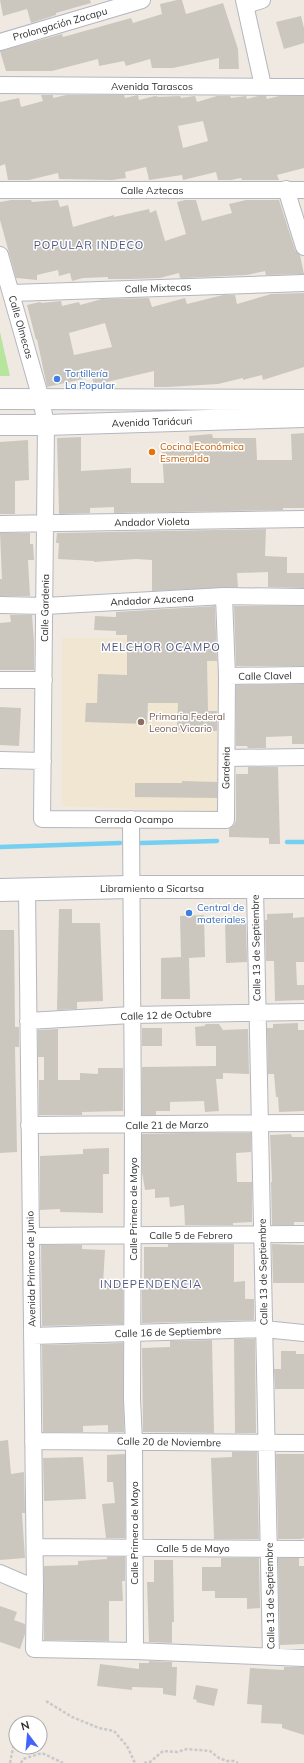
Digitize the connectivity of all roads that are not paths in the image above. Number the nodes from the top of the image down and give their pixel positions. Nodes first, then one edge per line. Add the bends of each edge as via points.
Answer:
1 (142, 0) edge
2 (262, 0) edge
3 (245, 2) edge
4 (0, 42) edge
5 (0, 85) edge
6 (263, 86) junction
7 (304, 87) edge
8 (286, 189) junction
9 (0, 190) edge
10 (304, 190) edge
11 (304, 247) edge
12 (0, 255) edge
13 (304, 282) edge
14 (12, 293) junction
15 (0, 399) edge
16 (41, 399) junction
17 (304, 400) edge
18 (304, 417) edge
19 (0, 425) edge
20 (46, 425) junction
21 (304, 520) edge
22 (46, 523) junction
23 (0, 524) edge
24 (224, 596) junction
25 (304, 597) edge
26 (0, 605) edge
27 (45, 606) junction
28 (304, 675) edge
29 (227, 676) junction
30 (0, 680) edge
31 (44, 680) junction
32 (304, 757) edge
33 (227, 758) junction
34 (0, 760) edge
35 (43, 761) junction
36 (42, 818) joint
37 (131, 819) junction
38 (226, 820) joint
39 (130, 887) junction
40 (304, 887) edge
41 (255, 888) junction
42 (0, 890) edge
43 (27, 890) junction
44 (258, 1012) junction
45 (304, 1012) edge
46 (131, 1016) junction
47 (28, 1020) junction
48 (261, 1123) junction
49 (304, 1123) edge
50 (29, 1125) junction
51 (133, 1125) junction
52 (262, 1234) junction
53 (304, 1234) edge
54 (132, 1235) junction
55 (31, 1236) junction
56 (264, 1329) junction
57 (133, 1333) junction
58 (304, 1333) edge
59 (32, 1336) junction
60 (33, 1441) junction
61 (134, 1442) junction
62 (266, 1443) junction
63 (304, 1443) edge
64 (35, 1547) junction
65 (134, 1548) junction
66 (269, 1549) junction
67 (304, 1549) edge
68 (0, 1573) edge
69 (35, 1588) junction
70 (135, 1651) junction
71 (271, 1657) junction
72 (304, 1658) edge

1 - 4 street, Prolongación Zacapu
2 - 3 street
3 - 6 street
5 - 6 street, Avenida Tarascos
6 - 7 street, Avenida Tarascos
8 - 9 street, Calle Aztecas
8 - 10 street, Calle Aztecas
8 - 11 street
12 - 14 street, Calle Olmecas
13 - 14 street, Calle Mixtecas
14 - 16 street, Calle Olmecas
15 - 16 street
16 - 17 street
16 - 20 street, Calle Gardenia
18 - 20 street, Avenida Tariácuri
19 - 20 street, Avenida Tariácuri
20 - 22 street, Calle Gardenia
21 - 22 street, Andador Violeta
22 - 23 street, Andador Violeta
22 - 27 street, Calle Gardenia
24 - 25 street, Andador Azucena
24 - 27 street, Andador Azucena
24 - 29 street, Gardenia
26 - 27 street, Andador Azucena
27 - 31 street, Calle Gardenia
28 - 29 street, Calle Clavel
29 - 33 street, Gardenia
30 - 31 street
31 - 35 street, Calle Gardenia
32 - 33 street
33 - 38 street, Gardenia
34 - 35 street
35 - 36 street, Calle Gardenia
36 - 37 street, Cerrada Ocampo
37 - 38 street, Cerrada Ocampo
37 - 39 street, Calle Primero de Mayo
39 - 41 main road, Libramiento a Sicartsa
39 - 43 main road, Libramiento a Sicartsa
39 - 46 street, Calle Primero de Mayo
40 - 41 main road, Libramiento a Sicartsa
41 - 44 street, Calle 13 de Septiembre
42 - 43 main road, Libramiento a Sicartsa
43 - 47 street, Avenida Primero de Junio
44 - 45 street, Calle 12 de Octubre
44 - 46 street, Calle 12 de Octubre
44 - 48 street, Calle 13 de Septiembre
46 - 47 street, Calle 12 de Octubre
46 - 51 street, Calle Primero de Mayo
47 - 50 street, Avenida Primero de Junio
48 - 49 street, Calle 21 de Marzo
48 - 51 street, Calle 21 de Marzo
48 - 52 street, Calle 13 de Septiembre
50 - 51 street, Calle 21 de Marzo
50 - 55 street, Avenida Primero de Junio
51 - 54 street, Calle Primero de Mayo
52 - 53 street, Calle 5 de Febrero
52 - 54 street, Calle 5 de Febrero
52 - 56 street, Calle 13 de Septiembre
54 - 55 street, Calle 5 de Febrero
54 - 57 street, Calle Primero de Mayo
55 - 59 street, Avenida Primero de Junio
56 - 57 street, Calle 16 de Septiembre
56 - 58 street, Calle 16 de Septiembre
56 - 62 street, Calle 13 de Septiembre
57 - 59 street, Calle 16 de Septiembre
57 - 61 street, Calle Primero de Mayo
59 - 60 street, Avenida Primero de Junio
60 - 61 street, Calle 20 de Noviembre
60 - 64 street, Avenida Primero de Junio
61 - 62 street, Calle 20 de Noviembre
61 - 65 street, Calle Primero de Mayo
62 - 63 street, Calle 20 de Noviembre
62 - 66 street, Calle 13 de Septiembre
64 - 65 street, Calle 5 de Mayo
64 - 69 street, Avenida Primero de Junio
65 - 66 street, Calle 5 de Mayo
65 - 70 street, Calle Primero de Mayo
66 - 67 street, Calle 5 de Mayo
66 - 71 street, Calle 13 de Septiembre
68 - 69 street
69 - 70 street, Avenida Primero de Junio via 34,1649
70 - 71 street
71 - 72 street

